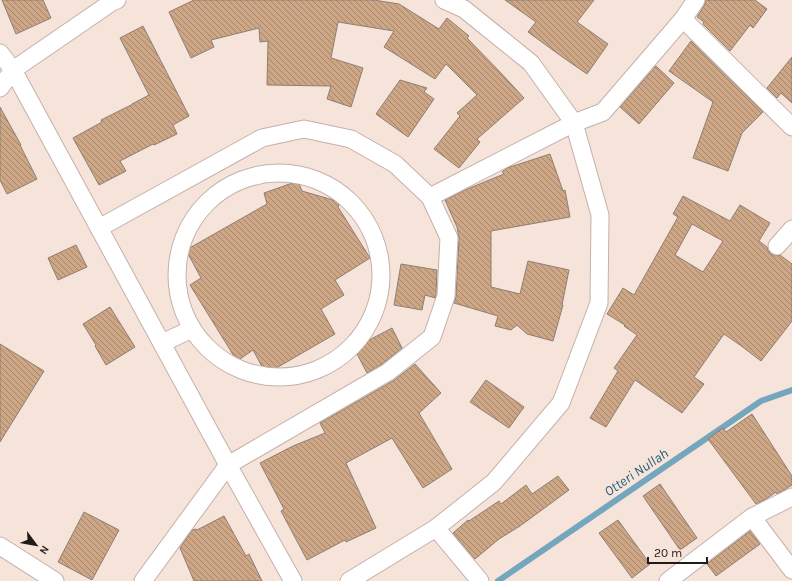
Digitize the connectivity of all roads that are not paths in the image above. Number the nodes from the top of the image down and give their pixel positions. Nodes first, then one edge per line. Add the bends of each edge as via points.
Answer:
1 (118, 0) edge
2 (444, 0) edge
3 (696, 0) edge
4 (683, 19) junction
5 (0, 53) edge
6 (13, 70) junction
7 (0, 88) edge
8 (574, 123) junction
9 (792, 126) edge
10 (430, 197) junction
11 (99, 228) junction
12 (792, 229) edge
13 (777, 246) dead end
14 (192, 329) junction
15 (162, 343) junction
16 (228, 465) junction
17 (792, 497) edge
18 (752, 517) junction
19 (436, 528) junction
20 (0, 546) edge
21 (792, 570) edge
22 (478, 579) edge
23 (55, 581) edge
24 (143, 581) edge
25 (293, 581) edge
26 (349, 581) edge
27 (668, 581) edge

1 - 6 street
2 - 8 street via 464,9 531,63
3 - 4 street
4 - 8 street via 603,112
4 - 9 street
5 - 6 street
6 - 7 street
6 - 11 street
8 - 10 street
8 - 19 street via 600,215 599,303 561,403 494,482
10 - 11 street via 395,164 351,139 304,129 262,138
10 - 16 street via 449,238 446,296 432,337 388,372
11 - 15 street
12 - 13 street
14 - 14 street via 212,353 240,371 271,378 303,375 333,362 358,341 374,313 382,282 378,247 363,216 338,191 307,176 272,173 238,182 210,200 188,228 178,262 179,296
14 - 15 street
15 - 16 street
16 - 24 street
16 - 25 street
17 - 18 street
18 - 21 street
18 - 27 street
19 - 22 street
19 - 26 street
20 - 23 street

